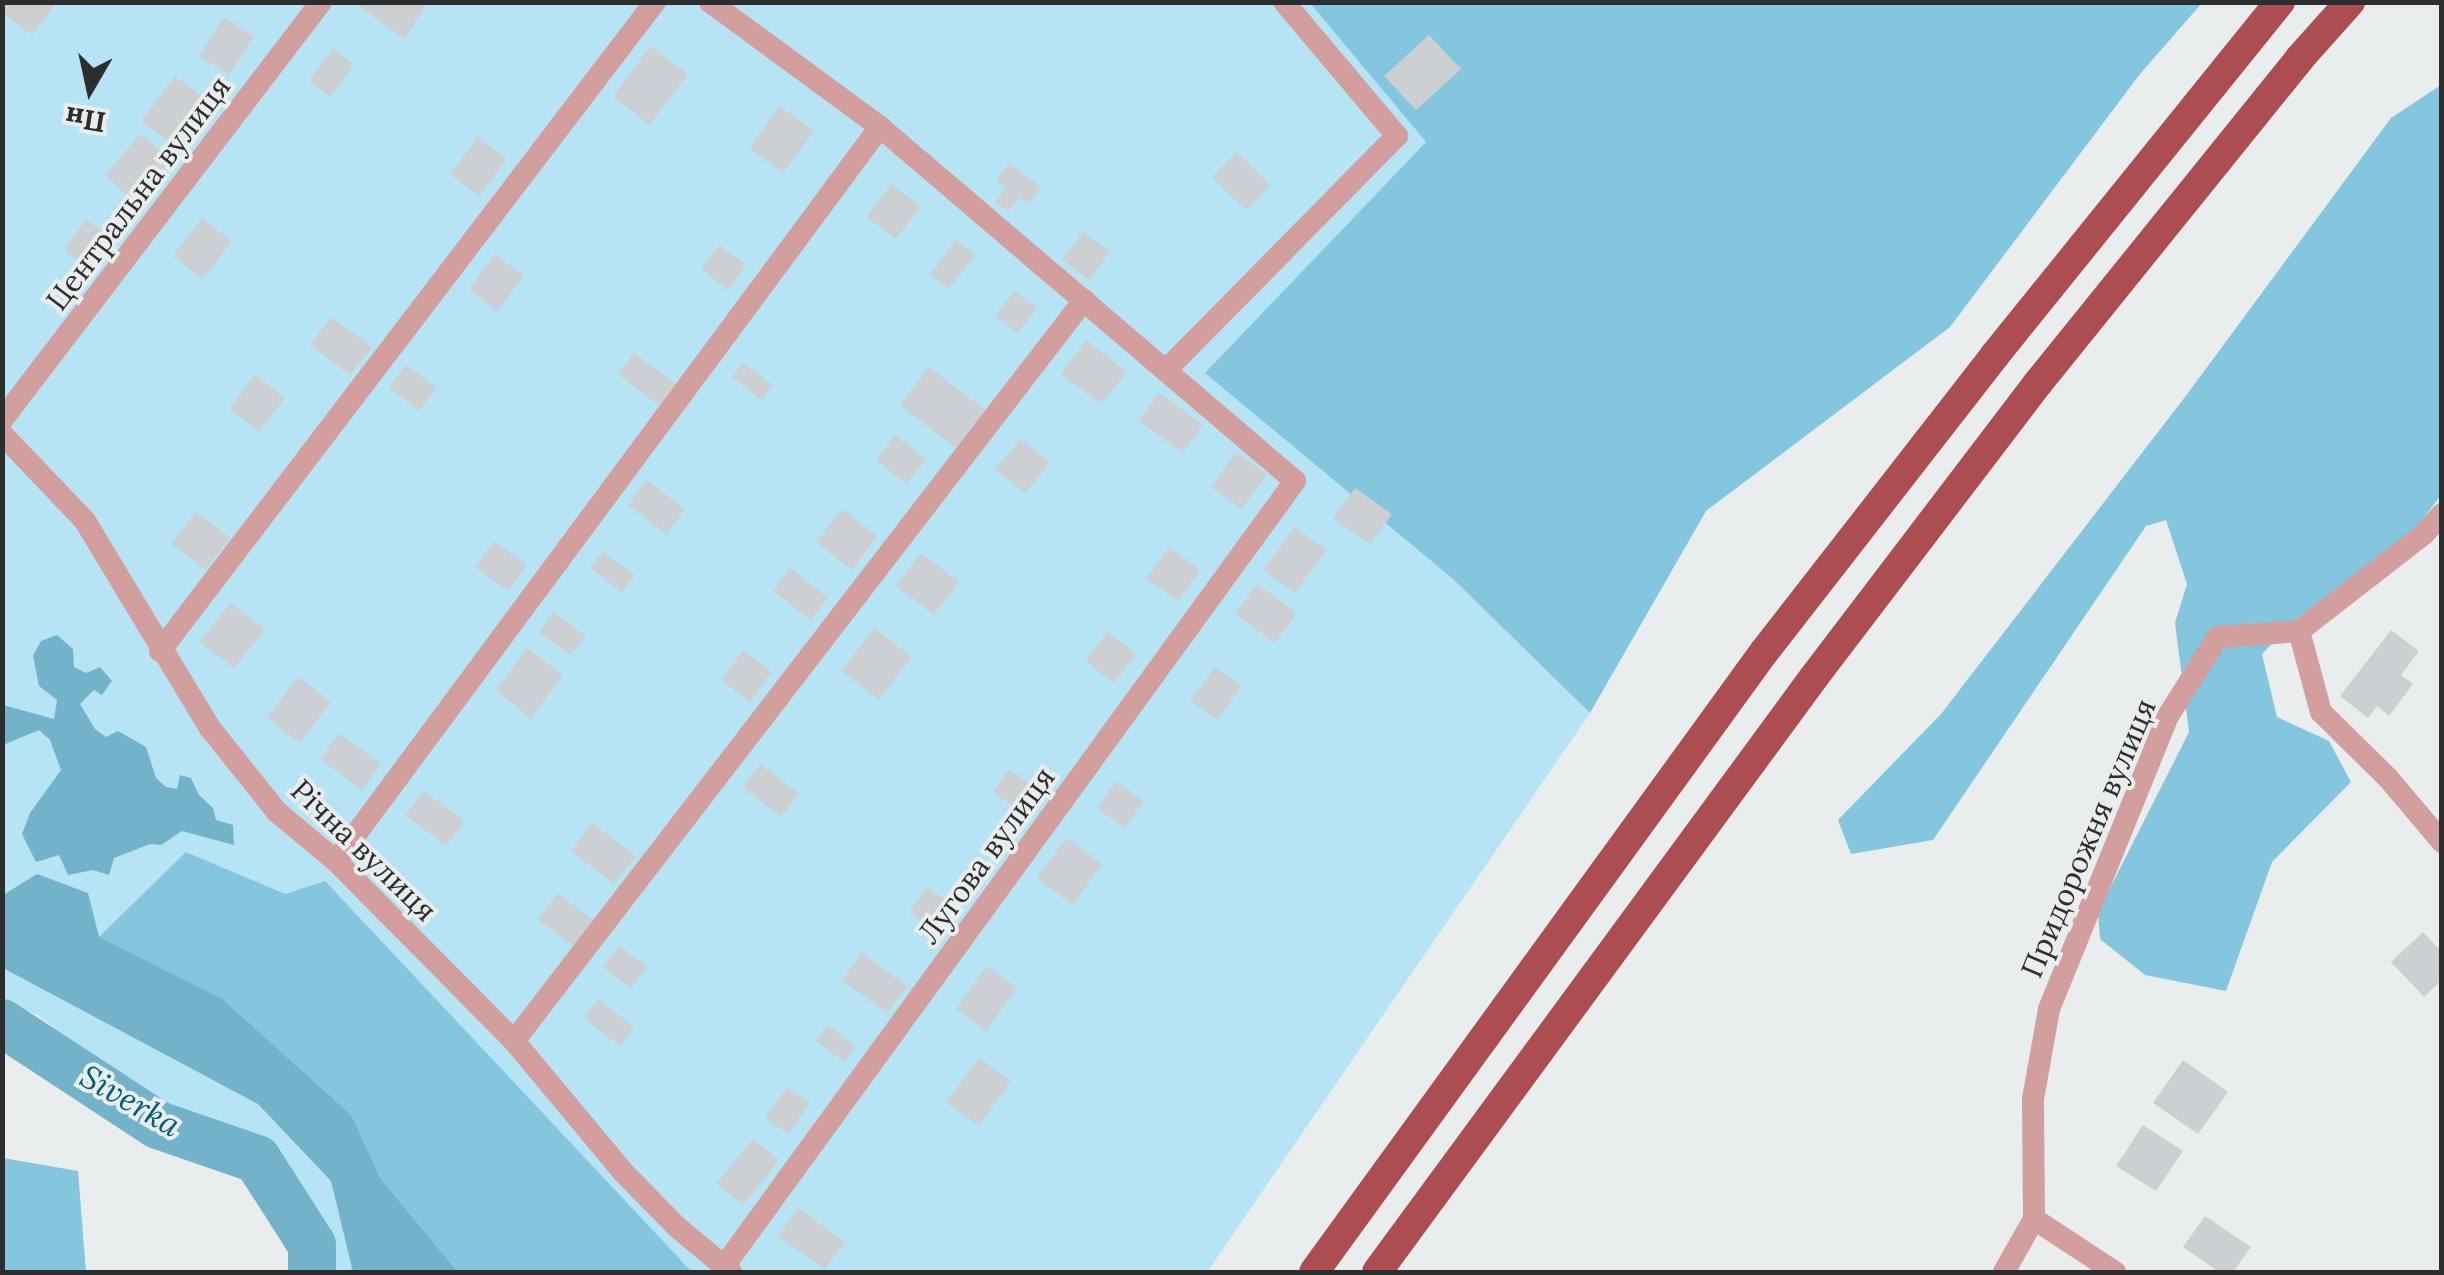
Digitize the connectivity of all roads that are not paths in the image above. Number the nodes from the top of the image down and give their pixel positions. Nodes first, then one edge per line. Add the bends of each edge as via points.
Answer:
1 (321, 2) edge
2 (655, 2) edge
3 (710, 2) edge
4 (1284, 2) edge
5 (2280, 2) edge
6 (2350, 2) edge
7 (880, 127) junction
8 (1084, 300) junction
9 (1166, 370) junction
10 (2, 420) edge
11 (2, 434) edge
12 (2442, 514) edge
13 (2300, 632) junction
14 (160, 651) junction
15 (2442, 842) edge
16 (336, 861) junction
17 (514, 1041) junction
18 (2034, 1219) junction
19 (728, 1268) edge
20 (1314, 1272) edge
21 (1377, 1272) edge
22 (2004, 1272) edge
23 (2115, 1272) edge

1 - 10 street, Центральна вулиця
2 - 14 street
3 - 7 street
4 - 9 street via 1396,136
5 - 20 highway via 1764,652
6 - 21 highway via 2038,382
7 - 8 street
7 - 16 street
8 - 9 street
8 - 17 street
9 - 19 street, Лугова вулиця via 1295,481
11 - 14 street, Річна вулиця via 86,521
12 - 13 street
13 - 15 street via 2320,712
13 - 18 street, Придорожня вулиця via 2218,637 2168,716 2048,1008 2033,1100
14 - 16 street, Річна вулиця via 277,812
16 - 17 street, Річна вулиця
17 - 19 street, Річна вулиця via 623,1172
18 - 22 street
18 - 23 street

